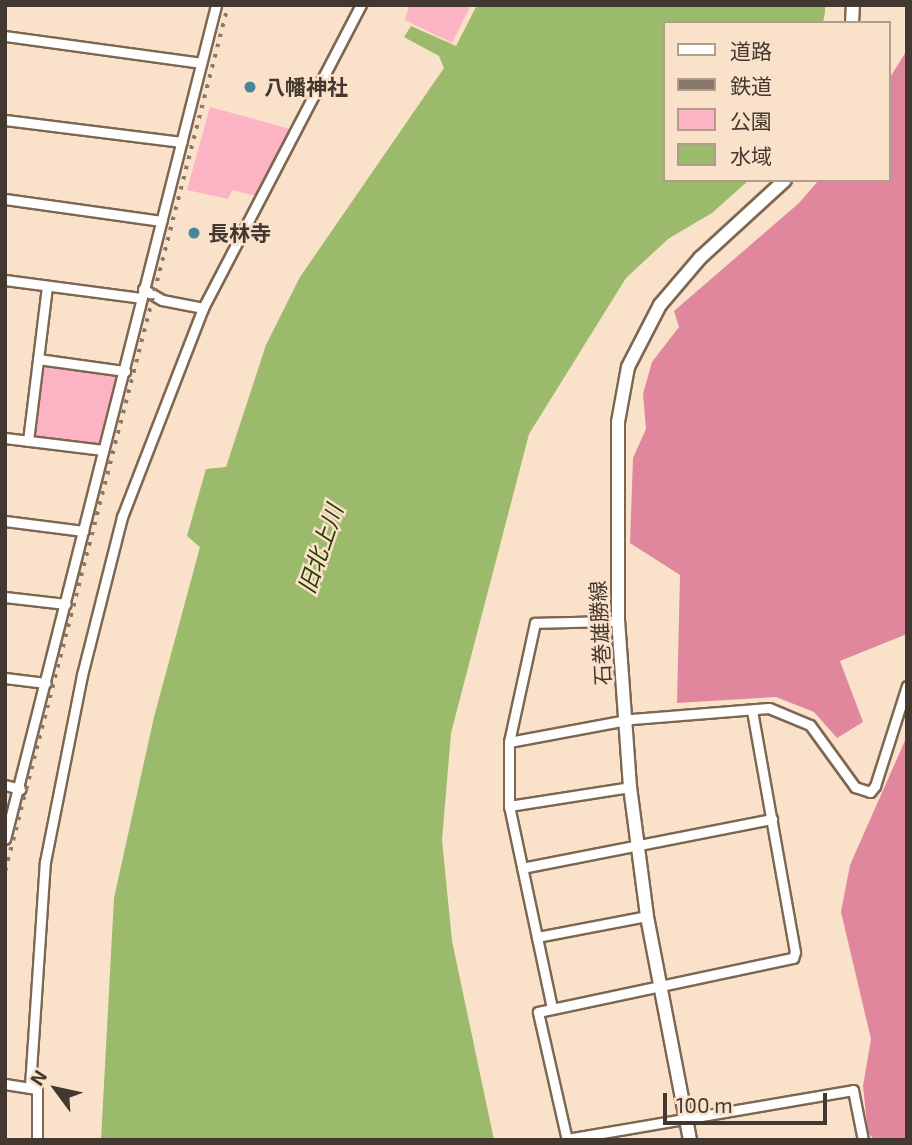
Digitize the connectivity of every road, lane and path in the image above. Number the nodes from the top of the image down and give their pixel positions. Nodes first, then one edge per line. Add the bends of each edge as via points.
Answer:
1 (216, 5) edge
2 (361, 5) edge
3 (5, 36) edge
4 (201, 63) junction
5 (5, 120) edge
6 (182, 142) junction
7 (783, 182) edge
8 (5, 199) edge
9 (161, 221) junction
10 (5, 280) edge
11 (47, 286) junction
12 (142, 294) junction
13 (203, 308) junction
14 (38, 359) junction
15 (125, 371) junction
16 (5, 438) edge
17 (28, 441) junction
18 (103, 450) junction
19 (5, 521) edge
20 (83, 531) junction
21 (5, 597) edge
22 (66, 604) junction
23 (618, 621) junction
24 (5, 678) edge
25 (46, 683) junction
26 (907, 686) edge
27 (752, 710) junction
28 (624, 722) junction
29 (509, 743) junction
30 (5, 785) edge
31 (630, 787) junction
32 (20, 789) junction
33 (509, 806) junction
34 (772, 819) junction
35 (5, 839) edge
36 (637, 847) junction
37 (522, 868) junction
38 (646, 915) junction
39 (537, 937) junction
40 (661, 988) junction
41 (552, 1008) junction
42 (5, 1084) edge
43 (30, 1086) junction
44 (687, 1118) junction
45 (37, 1140) edge
46 (567, 1140) edge
47 (690, 1140) edge
48 (863, 1140) edge

1 - 4 street
2 - 13 street
3 - 4 street
4 - 6 street
5 - 6 street
6 - 9 street
7 - 23 main road, 石巻雄勝線 via 685,273 649,323 628,367 617,451
8 - 9 street
9 - 12 street
10 - 11 street
11 - 12 street
11 - 14 street
12 - 13 street
12 - 15 street
13 - 43 street via 122,517 76,702 45,862
14 - 15 street
14 - 17 street
15 - 18 street
16 - 17 street
17 - 18 street
18 - 20 street
19 - 20 street
20 - 22 street
21 - 22 street
22 - 25 street
23 - 28 main road, 石巻雄勝線
23 - 29 street via 535,623
24 - 25 street
25 - 32 street
26 - 27 street via 870,792 855,787 810,725 789,713
27 - 28 street
27 - 34 street
28 - 29 street
28 - 31 main road, 石巻雄勝線
29 - 33 street
30 - 32 street
31 - 33 street
31 - 36 main road, 石巻雄勝線
32 - 35 street
33 - 37 street
34 - 36 street
34 - 40 street via 793,958
36 - 37 street
36 - 38 main road, 石巻雄勝線
37 - 39 street
38 - 39 street
38 - 40 main road, 石巻雄勝線
39 - 41 street
40 - 41 street
40 - 44 main road, 石巻雄勝線
41 - 46 street via 538,1012
42 - 43 street
43 - 45 street via 37,1088
44 - 46 street
44 - 47 main road, 石巻雄勝線
44 - 48 street via 853,1090

